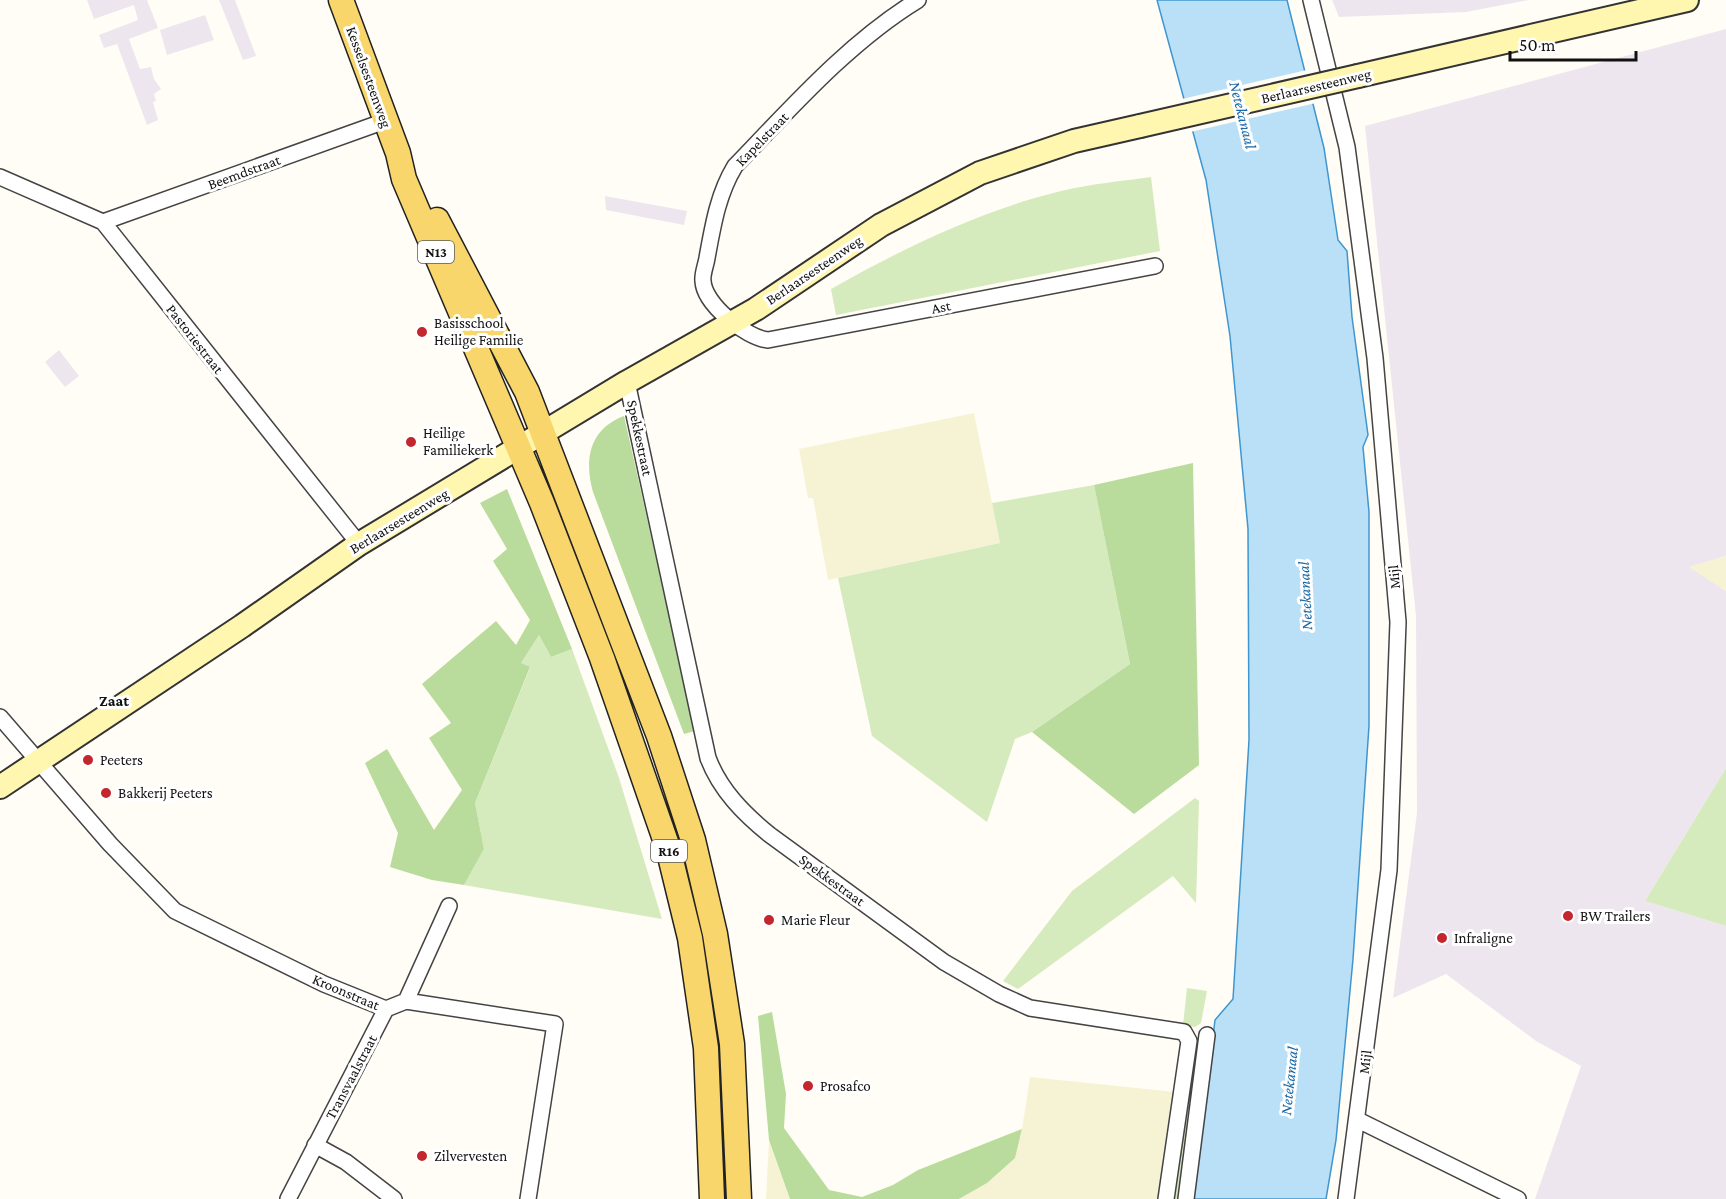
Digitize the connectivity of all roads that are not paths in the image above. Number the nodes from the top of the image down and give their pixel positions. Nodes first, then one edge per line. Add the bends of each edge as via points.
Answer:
1 (340, 0) edge
2 (918, 0) edge
3 (1311, 0) edge
4 (1687, 0) edge
5 (385, 121) junction
6 (398, 153) junction
7 (0, 177) edge
8 (103, 222) junction
9 (1155, 266) dead end
10 (731, 321) junction
11 (627, 382) junction
12 (543, 434) junction
13 (520, 449) junction
14 (358, 544) junction
15 (0, 717) edge
16 (37, 761) junction
17 (0, 787) edge
18 (449, 906) dead end
19 (406, 1001) junction
20 (386, 1009) junction
21 (1207, 1035) dead end
22 (1358, 1120) junction
23 (315, 1145) junction
24 (288, 1199) edge
25 (394, 1199) edge
26 (528, 1199) edge
27 (712, 1199) edge
28 (739, 1199) edge
29 (1166, 1199) edge
30 (1186, 1199) edge
31 (1346, 1199) edge
32 (1518, 1199) edge

1 - 5 main road, Kesselsesteenweg / N13
2 - 10 street, Kapelstraat via 842,60 735,166 713,226 703,282 710,297
3 - 22 street, Mijl via 1347,147 1375,358 1398,622 1389,870
4 - 10 street, Berlaarsesteenweg, bridge via 1074,141 980,172 881,225 756,309
5 - 6 main road, Kesselsesteenweg / N13
5 - 8 street, Beemdstraat
6 - 12 main road, Kesselsesteenweg / N13 via 413,174 528,392
6 - 13 main road, Kesselsesteenweg / N13 via 404,179
7 - 8 street, Pastoriestraat
8 - 14 street, Pastoriestraat
9 - 10 street, Ast via 768,340 756,339
10 - 11 street, Berlaarsesteenweg
11 - 12 street, Berlaarsesteenweg
11 - 29 street, Spekkestraat via 708,758 726,792 770,835 944,962 999,994 1030,1008 1184,1032 1189,1041
12 - 13 street, Berlaarsesteenweg
12 - 28 main road, R16 via 659,736 693,840 717,946 732,1044
13 - 14 street, Berlaarsesteenweg
13 - 27 main road, R16 via 602,657 668,848 690,938 706,1048
14 - 16 street, Berlaarsesteenweg
15 - 16 street
16 - 17 street, Berlaarsesteenweg
16 - 20 street, Kroonstraat via 175,911 324,984
18 - 19 street
19 - 20 street, Kroonstraat
19 - 26 street via 555,1024
20 - 23 street, Transvaalstraat
21 - 30 street
22 - 31 street, Mijl
22 - 32 street
23 - 24 street, Transvaalstraat
23 - 25 street via 346,1162

